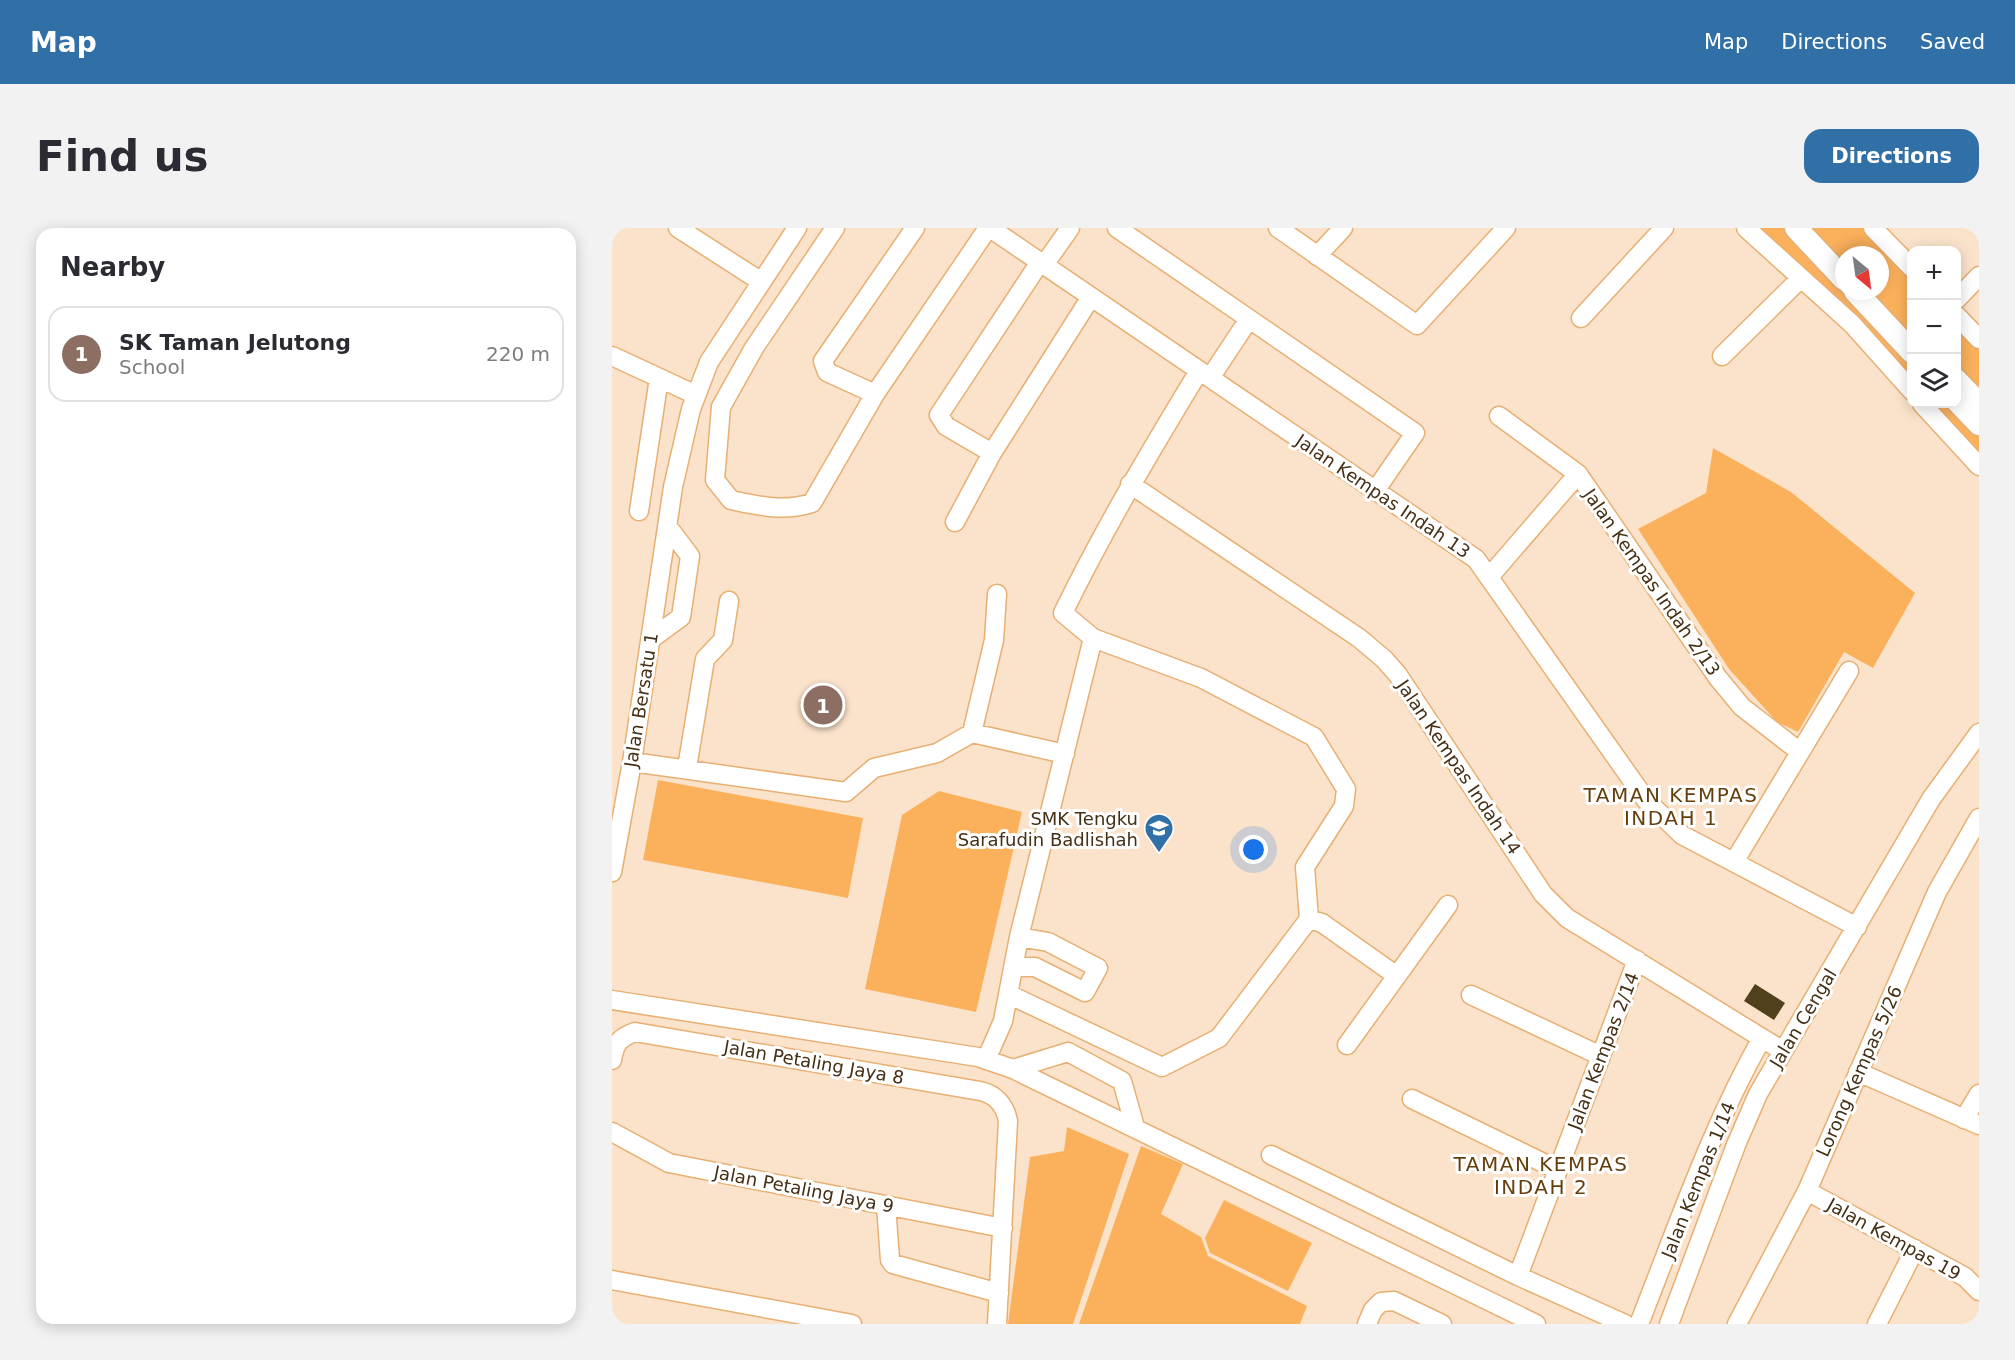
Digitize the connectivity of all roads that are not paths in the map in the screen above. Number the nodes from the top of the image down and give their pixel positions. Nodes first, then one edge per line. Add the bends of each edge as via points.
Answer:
1 (678, 228) edge
2 (797, 228) edge
3 (835, 228) edge
4 (915, 228) edge
5 (989, 228) edge
6 (1070, 228) edge
7 (1117, 228) edge
8 (1278, 228) edge
9 (1343, 228) edge
10 (1506, 228) edge
11 (1664, 228) edge
12 (1746, 228) edge
13 (1796, 228) edge
14 (1813, 228) edge
15 (1873, 228) edge
16 (1835, 251) edge
17 (1317, 256) junction
18 (1042, 263) junction
19 (1907, 264) edge
20 (1835, 269) edge
21 (1979, 276) edge
22 (1800, 279) junction
23 (760, 281) junction
24 (1961, 295) edge
25 (1091, 297) junction
26 (1863, 300) edge
27 (1881, 300) edge
28 (1581, 318) dead end
29 (1249, 319) junction
30 (1961, 320) edge
31 (1907, 328) edge
32 (728, 332) junction
33 (1979, 339) edge
34 (754, 348) junction
35 (1907, 348) edge
36 (612, 356) edge
37 (1722, 356) dead end
38 (1205, 374) junction
39 (659, 378) junction
40 (1961, 385) edge
41 (1907, 387) edge
42 (874, 394) junction
43 (696, 395) junction
44 (1979, 404) edge
45 (1961, 405) edge
46 (1926, 408) edge
47 (1499, 416) dead end
48 (1979, 424) edge
49 (992, 453) junction
50 (1979, 466) edge
51 (1578, 474) junction
52 (1130, 484) junction
53 (1376, 491) junction
54 (639, 511) dead end
55 (955, 522) dead end
56 (668, 527) junction
57 (1490, 576) junction
58 (997, 594) dead end
59 (729, 601) dead end
60 (1093, 638) junction
61 (651, 639) junction
62 (1849, 671) dead end
63 (972, 733) junction
64 (1979, 733) edge
65 (1800, 753) junction
66 (1065, 754) junction
67 (632, 762) junction
68 (687, 768) junction
69 (1979, 818) edge
70 (1734, 862) junction
71 (612, 872) edge
72 (1448, 906) dead end
73 (1309, 919) junction
74 (1857, 927) junction
75 (1019, 937) junction
76 (1637, 960) junction
77 (1013, 967) junction
78 (1397, 976) junction
79 (1008, 994) junction
80 (1471, 994) dead end
81 (612, 1000) edge
82 (788, 1026) junction
83 (1762, 1038) junction
84 (1347, 1045) dead end
85 (1783, 1051) junction
86 (1601, 1056) junction
87 (786, 1057) junction
88 (612, 1060) edge
89 (986, 1060) junction
90 (1013, 1069) junction
91 (1858, 1072) junction
92 (1979, 1094) edge
93 (1412, 1099) dead end
94 (1972, 1122) edge
95 (1135, 1127) junction
96 (612, 1132) edge
97 (1271, 1155) dead end
98 (1558, 1170) junction
99 (1807, 1191) junction
100 (886, 1205) junction
101 (1003, 1228) junction
102 (1915, 1249) junction
103 (1518, 1276) junction
104 (612, 1280) edge
105 (1979, 1291) edge
106 (999, 1293) junction
107 (808, 1320) edge
108 (852, 1324) edge
109 (997, 1324) edge
110 (1367, 1324) edge
111 (1442, 1324) edge
112 (1536, 1324) edge
113 (1625, 1324) edge
114 (1639, 1324) edge
115 (1669, 1324) edge
116 (1737, 1324) edge
117 (1877, 1324) edge

1 - 23 street
2 - 23 street, Jalan Bersatu 1
3 - 34 street
4 - 42 street via 823,361 827,372
5 - 18 street, Jalan Kempas Indah 13
5 - 42 street
6 - 18 street
7 - 29 street
8 - 17 street
9 - 17 street
10 - 17 street via 1422,322 1412,325
11 - 28 street
12 - 22 street
13 - 20 main road
14 - 16 main road
15 - 19 street
18 - 25 street, Jalan Kempas Indah 13
18 - 49 street via 939,415 946,426
21 - 24 street
22 - 37 street
22 - 41 street via 1852,324
23 - 32 street, Jalan Bersatu 1
25 - 38 street, Jalan Kempas Indah 13
25 - 49 street
26 - 35 main road
27 - 31 main road
29 - 38 street
29 - 53 street via 1415,432
30 - 33 street
32 - 34 street
32 - 43 street, Jalan Bersatu 1 via 709,362
34 - 42 street via 721,407 715,480 731,500 774,508 813,503
36 - 39 street
38 - 52 street
38 - 53 street, Jalan Kempas Indah 13
39 - 43 street
39 - 54 street
40 - 44 main road
43 - 56 street, Jalan Bersatu 1 via 680,451
45 - 48 main road
46 - 50 street
47 - 51 street, Jalan Kempas Indah 2/13
49 - 55 street
51 - 57 street
51 - 65 street, Jalan Kempas Indah 2/13 via 1718,678 1742,707
52 - 60 street via 1063,613
52 - 76 street, Jalan Kempas Indah 14 via 1359,638 1384,659 1543,894 1567,918
53 - 57 street, Jalan Kempas Indah 13 via 1476,559
56 - 61 street, Jalan Bersatu 1
56 - 61 street via 690,556 681,616
57 - 70 street, Jalan Kempas Indah 13 via 1646,800 1682,835
58 - 63 street via 994,640
59 - 68 street via 723,640 705,659
60 - 66 street
60 - 73 street via 1201,678 1314,737 1346,789 1344,806 1305,867
61 - 67 street, Jalan Bersatu 1
62 - 65 street
63 - 66 street
63 - 68 street via 937,753 874,768 846,792
64 - 74 street, Jalan Cengal via 1931,799
65 - 70 street
66 - 75 street
67 - 68 street
67 - 71 street, Jalan Bersatu 1
69 - 91 street, Lorong Kempas 5/26 via 1937,892
70 - 74 street, Jalan Kempas Indah 13
72 - 78 street
73 - 78 street via 1322,922
73 - 79 street via 1219,1038 1162,1067
74 - 85 street, Jalan Cengal
75 - 77 street
75 - 77 street via 1048,942 1098,968 1085,992 1035,967
76 - 83 street, Jalan Kempas Indah 14
76 - 86 street, Jalan Kempas 2/14
77 - 79 street
78 - 84 street
79 - 89 street via 1003,1021
80 - 86 street
81 - 82 street
82 - 87 street
82 - 89 street
83 - 85 street, Jalan Kempas Indah 14
83 - 114 street, Jalan Kempas 1/14 via 1720,1124
85 - 115 street, Jalan Cengal via 1758,1094 1736,1145
86 - 98 street, Jalan Kempas 2/14
87 - 88 street, Jalan Petaling Jaya 8 via 635,1032 615,1044
87 - 101 street, Jalan Petaling Jaya 8 via 986,1092 1001,1104 1008,1121
89 - 90 street
90 - 95 street
90 - 95 street via 1068,1052 1122,1081
91 - 94 street
91 - 99 street, Lorong Kempas 5/26
92 - 94 street
93 - 98 street
95 - 112 street
96 - 100 street, Jalan Petaling Jaya 9 via 669,1162
97 - 103 street
98 - 103 street, Jalan Kempas 2/14
99 - 102 street, Jalan Kempas 19
99 - 116 street, Lorong Kempas 5/26
100 - 101 street, Jalan Petaling Jaya 9
100 - 106 street via 893,1264
101 - 106 street
102 - 105 street, Jalan Kempas 19 via 1965,1277
102 - 117 street
103 - 113 street
104 - 107 street
106 - 109 street
107 - 108 street
110 - 111 street via 1381,1302 1394,1301

